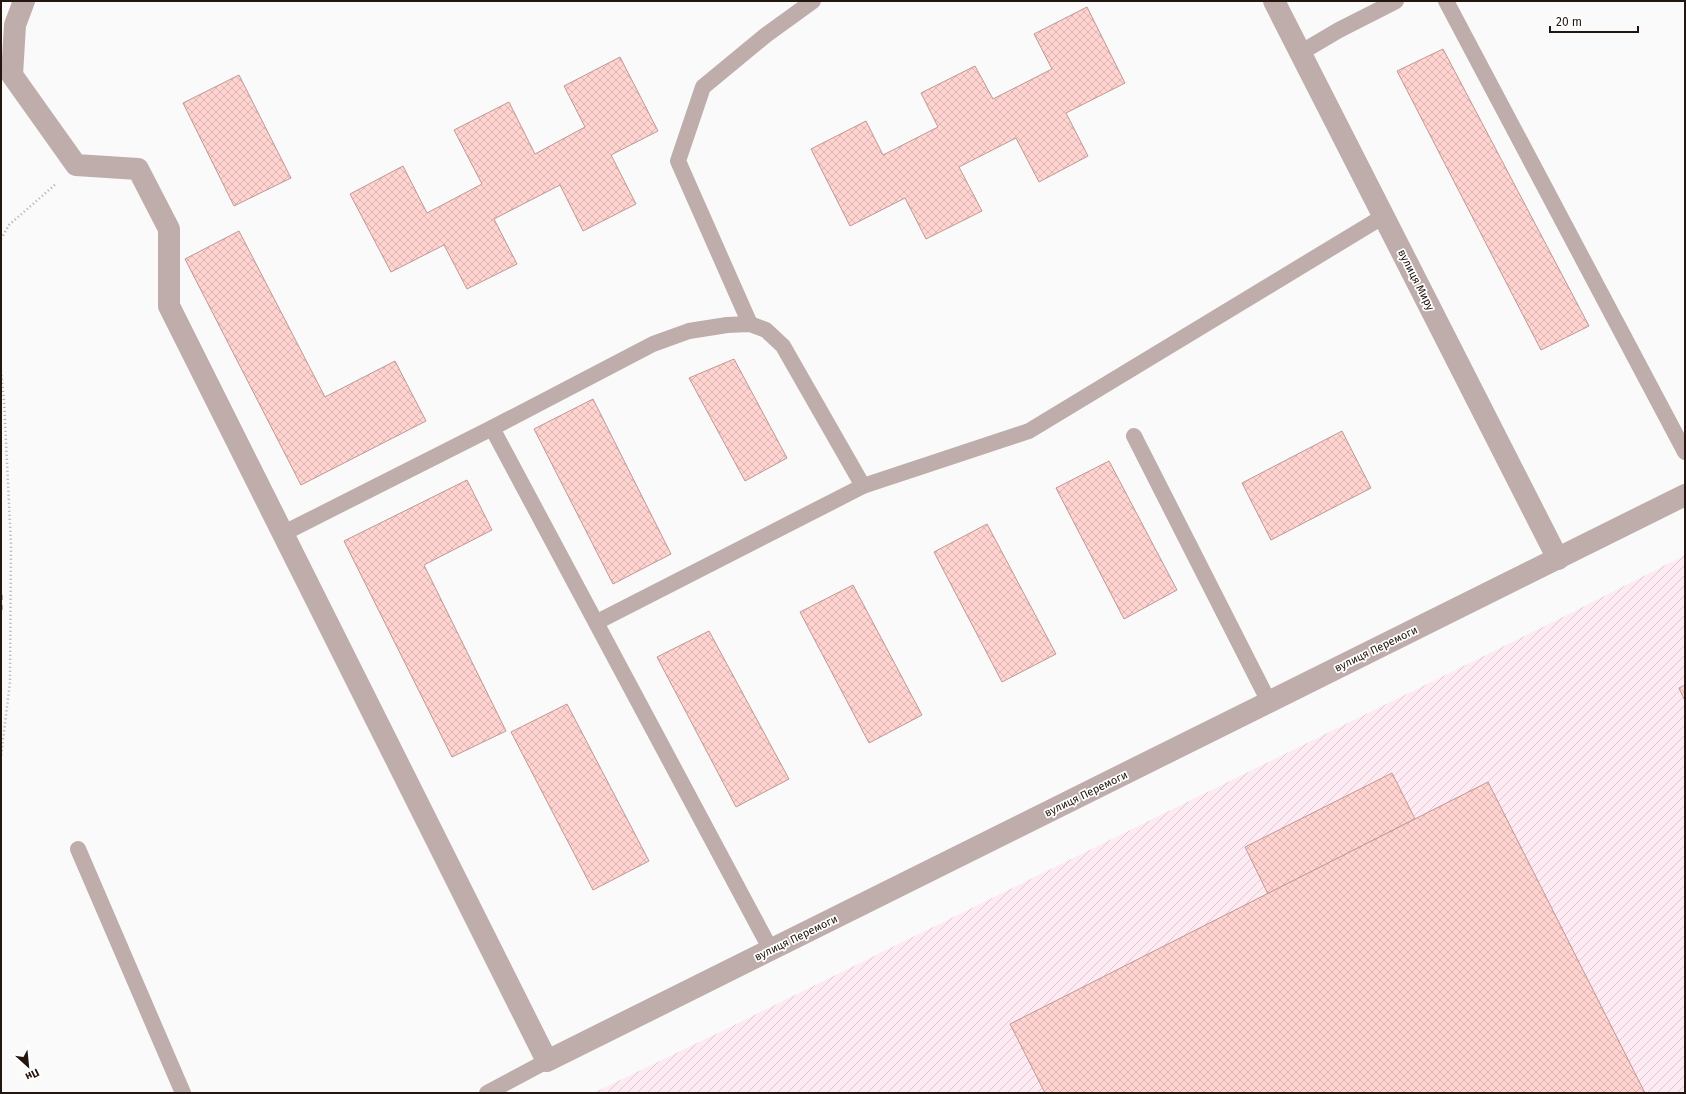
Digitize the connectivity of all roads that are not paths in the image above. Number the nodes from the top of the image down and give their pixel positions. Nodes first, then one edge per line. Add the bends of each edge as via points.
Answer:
1 (24, 1) edge
2 (813, 1) edge
3 (1274, 1) edge
4 (1396, 1) edge
5 (1446, 1) edge
6 (8, 19) edge
7 (1300, 53) junction
8 (7, 75) edge
9 (1384, 216) junction
10 (750, 324) junction
11 (492, 428) junction
12 (1134, 436) dead end
13 (1685, 452) edge
14 (863, 486) junction
15 (1685, 495) edge
16 (284, 533) junction
17 (1558, 558) junction
18 (597, 622) junction
19 (1269, 702) junction
20 (78, 849) dead end
21 (771, 950) junction
22 (547, 1062) junction
23 (183, 1093) edge
24 (487, 1093) edge

1 - 6 street
2 - 10 lane via 766,35 703,87 678,161
3 - 7 street, вулиця Миру
4 - 7 lane
5 - 13 lane
6 - 8 street
7 - 9 street, вулиця Миру
8 - 16 street via 76,165 138,169 169,229 169,306
9 - 14 lane via 1029,431
9 - 17 street, вулиця Миру
10 - 11 lane via 727,324 689,331 653,344
10 - 14 lane via 766,330 783,346
11 - 16 lane
11 - 18 lane
12 - 19 lane
14 - 18 lane
15 - 17 street, вулиця Перемоги
16 - 22 street
17 - 19 street, вулиця Перемоги
18 - 21 lane
19 - 21 street, вулиця Перемоги
20 - 23 lane
21 - 22 street, вулиця Перемоги
22 - 24 lane, вулиця Перемоги

